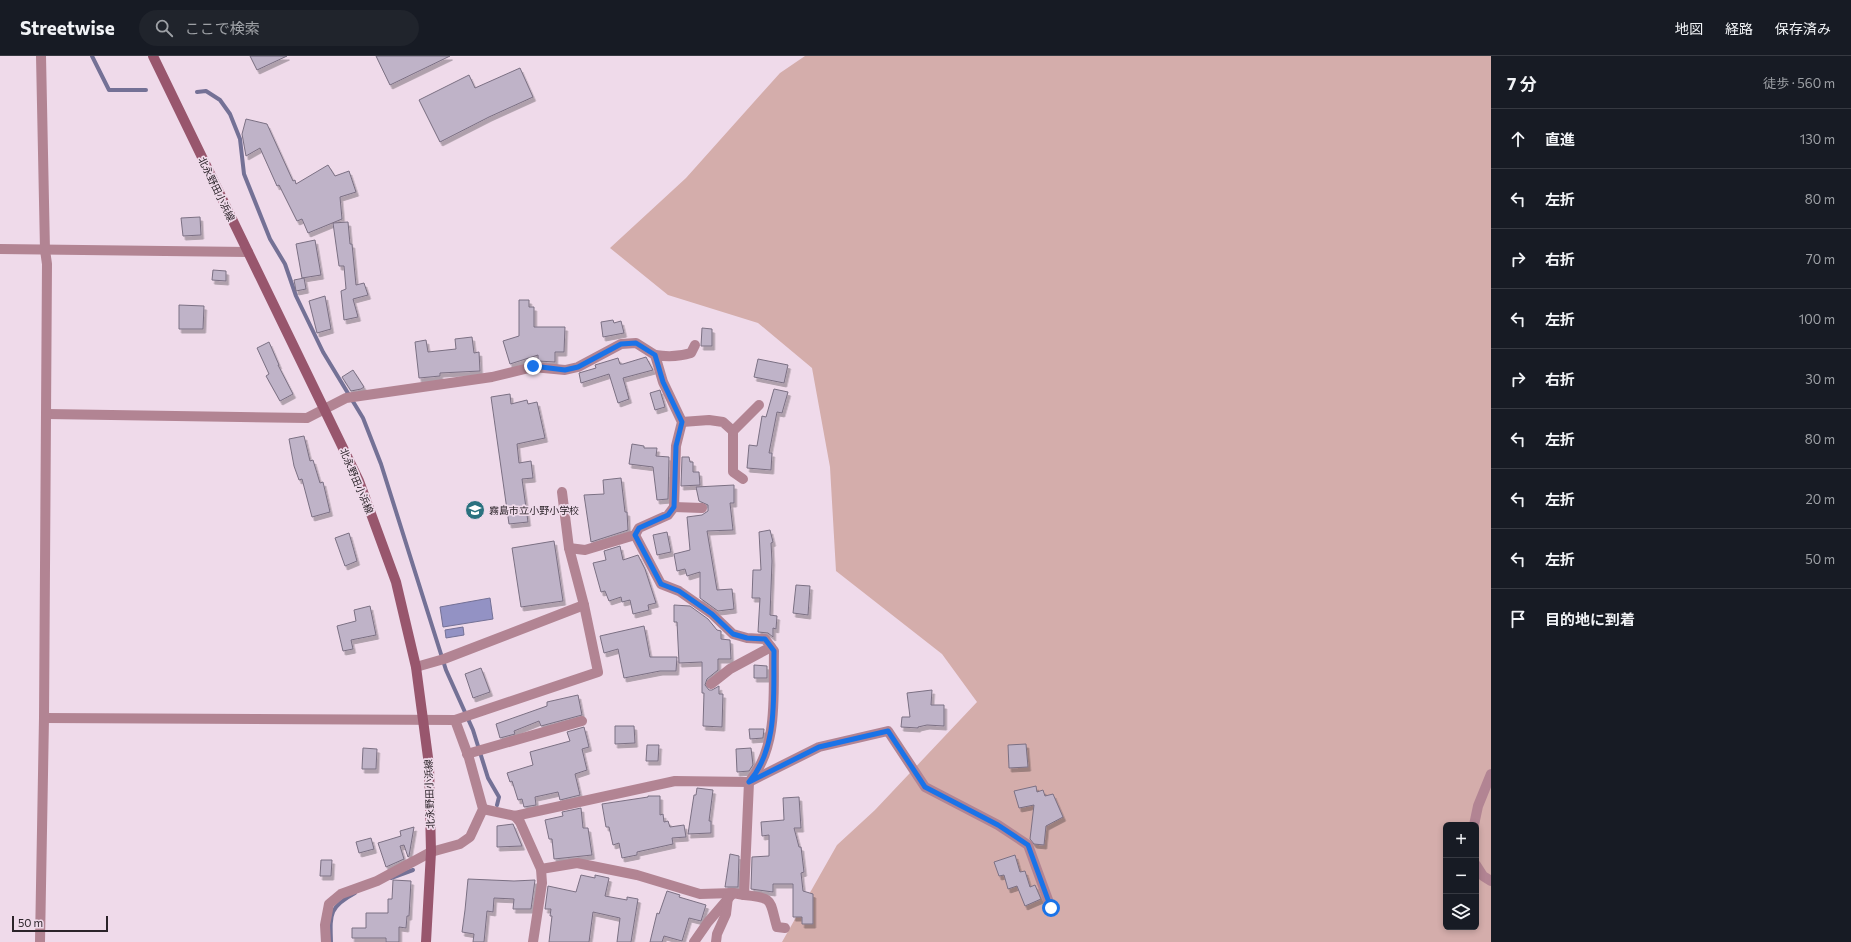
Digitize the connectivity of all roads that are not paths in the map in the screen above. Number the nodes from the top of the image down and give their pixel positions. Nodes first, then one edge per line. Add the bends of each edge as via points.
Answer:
1 (41, 56) edge
2 (153, 56) edge
3 (0, 249) edge
4 (45, 250) junction
5 (248, 252) junction
6 (695, 345) dead end
7 (655, 355) junction
8 (759, 405) dead end
9 (324, 408) junction
10 (47, 414) junction
11 (682, 422) junction
12 (733, 431) junction
13 (743, 479) dead end
14 (562, 492) dead end
15 (674, 507) junction
16 (702, 508) dead end
17 (635, 535) junction
18 (569, 548) junction
19 (584, 605) junction
20 (771, 647) junction
21 (416, 667) junction
22 (711, 684) dead end
23 (44, 718) junction
24 (458, 718) junction
25 (424, 720) junction
26 (582, 720) dead end
27 (470, 754) junction
28 (1491, 774) edge
29 (749, 782) junction
30 (488, 810) junction
31 (512, 816) junction
32 (1475, 822) edge
33 (431, 852) junction
34 (541, 869) junction
35 (1479, 870) edge
36 (1491, 881) edge
37 (730, 895) junction
38 (744, 895) junction
39 (1051, 908) dead end
40 (785, 928) dead end
41 (40, 942) edge
42 (326, 942) edge
43 (426, 942) edge
44 (533, 942) edge
45 (694, 942) edge
46 (716, 942) edge

1 - 4 street
2 - 5 main road, 北永野田小浜線
3 - 4 street
4 - 5 street
4 - 10 street
5 - 9 main road, 北永野田小浜線
6 - 7 street via 691,353 681,356
7 - 9 street via 636,343 621,344 578,367 565,370 533,366 492,377 346,398
7 - 11 street via 663,382
8 - 12 street
9 - 10 street via 307,418
9 - 21 main road, 北永野田小浜線 via 359,481 396,582
10 - 23 street
11 - 12 street via 723,422
11 - 15 street via 676,446
12 - 13 street via 733,472
14 - 18 street
15 - 16 street
15 - 17 street via 668,515 639,528
17 - 18 street via 584,550
17 - 20 street via 661,584 679,591 712,614 733,634 765,639
18 - 19 street
19 - 21 street via 444,659
19 - 24 street via 598,672
20 - 22 street via 730,669
20 - 29 street via 774,651 770,738 756,773
21 - 25 main road, 北永野田小浜線
23 - 25 street
23 - 41 street
24 - 25 street
24 - 27 street
25 - 33 main road, 北永野田小浜線 via 429,765
26 - 27 street
27 - 30 street
28 - 32 street
29 - 31 street via 675,782
29 - 38 street
29 - 39 street via 819,747 888,731 925,787 998,825 1028,845
30 - 31 street
30 - 33 street via 470,837 460,844
31 - 34 street via 520,822
33 - 42 street via 377,881 341,894 329,904 325,925
33 - 43 main road, 北永野田小浜線
34 - 37 street via 577,863 637,875 700,894
34 - 44 street via 542,883
35 - 36 street
37 - 38 street
37 - 45 street
37 - 46 street
38 - 40 street via 764,897 771,903 777,927

